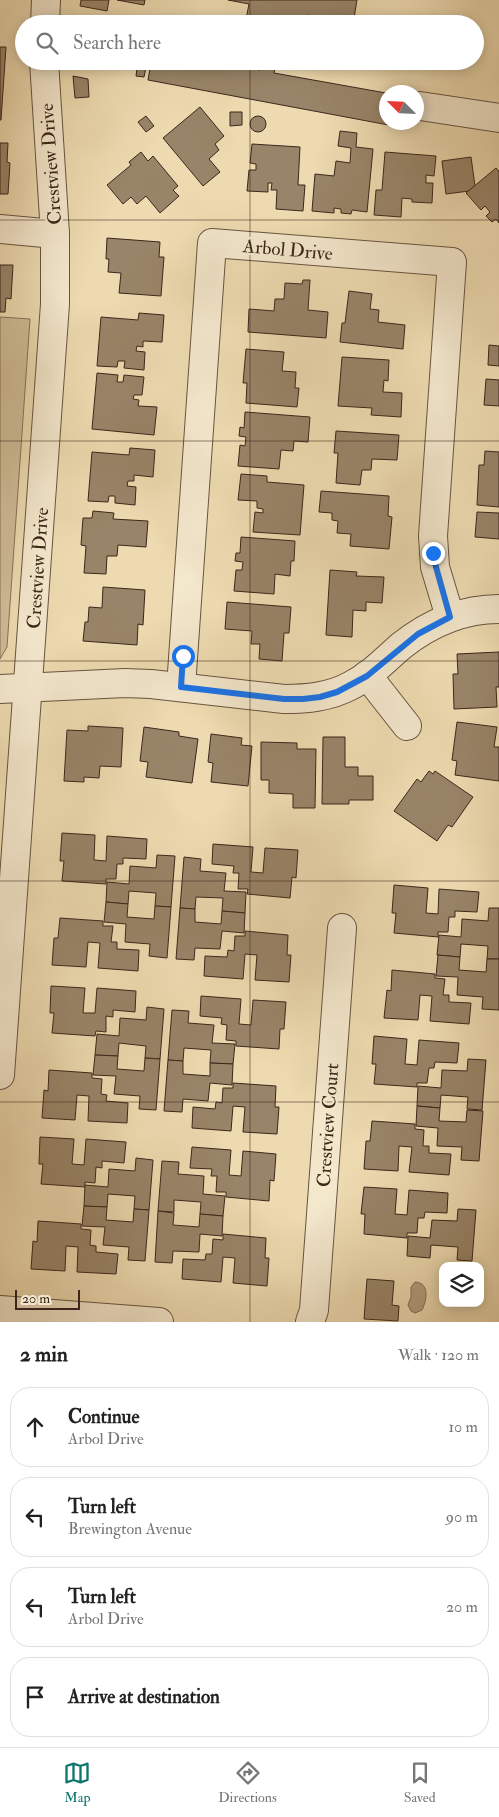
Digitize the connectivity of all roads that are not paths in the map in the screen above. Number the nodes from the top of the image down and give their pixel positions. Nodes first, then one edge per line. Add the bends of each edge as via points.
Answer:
1 (46, 0) edge
2 (45, 15) edge
3 (45, 70) edge
4 (424, 107) edge
5 (499, 118) edge
6 (0, 229) edge
7 (55, 234) junction
8 (499, 609) edge
9 (450, 617) junction
10 (367, 676) junction
11 (28, 687) junction
12 (181, 687) junction
13 (0, 689) edge
14 (408, 726) dead end
15 (342, 928) dead end
16 (1, 1046) edge
17 (0, 1075) edge
18 (0, 1310) edge
19 (160, 1322) edge
20 (310, 1322) edge

1 - 2 street
3 - 7 street, Crestview Drive
4 - 5 street
6 - 7 street
7 - 11 street, Crestview Drive via 53,338
8 - 9 street
9 - 10 street via 418,634
9 - 12 street, Arbol Drive via 436,567 433,536 452,262 212,242
10 - 12 street via 337,692 303,699
10 - 14 street
11 - 12 street via 124,683
11 - 13 street
11 - 16 street, Crestview Drive
15 - 20 street, Crestview Court via 314,1310
16 - 17 street, Crestview Drive
18 - 19 street

